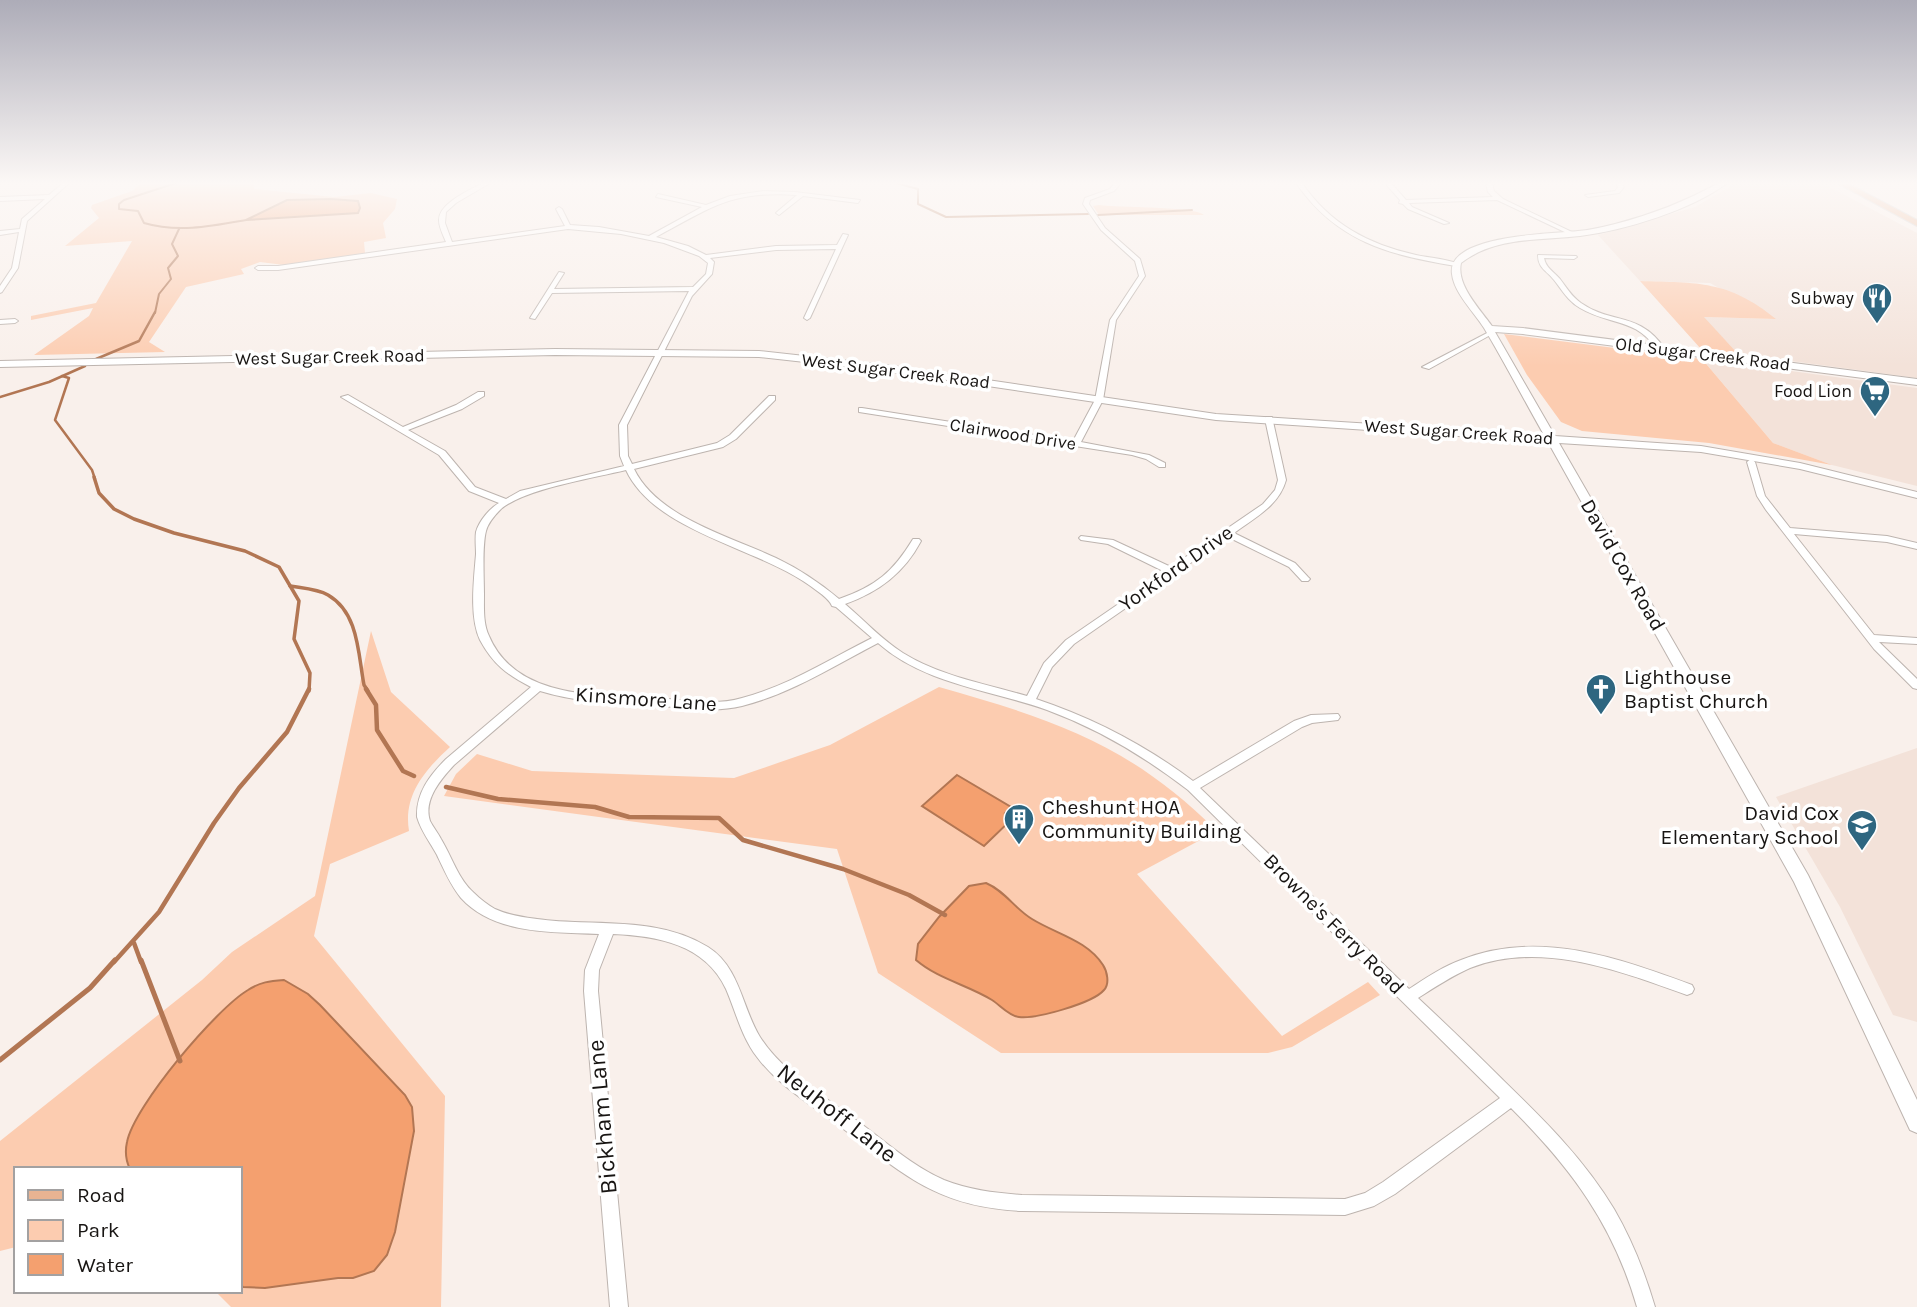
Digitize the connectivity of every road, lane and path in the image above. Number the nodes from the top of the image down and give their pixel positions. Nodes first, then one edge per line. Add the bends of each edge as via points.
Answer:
1 (19, 244) edge
2 (442, 244) edge
3 (674, 244) edge
4 (840, 244) edge
5 (1120, 244) edge
6 (1378, 244) edge
7 (1491, 244) edge
8 (838, 247) junction
9 (707, 257) junction
10 (1574, 257) dead end
11 (1456, 264) junction
12 (15, 268) junction
13 (258, 268) dead end
14 (2, 270) dead end
15 (561, 273) dead end
16 (694, 289) junction
17 (0, 291) edge
18 (550, 291) junction
19 (533, 318) dead end
20 (807, 318) dead end
21 (15, 321) dead end
22 (0, 322) edge
23 (1490, 331) junction
24 (1661, 349) junction
25 (658, 352) junction
26 (0, 364) edge
27 (1426, 367) dead end
28 (1917, 382) edge
29 (481, 394) dead end
30 (345, 397) dead end
31 (772, 398) dead end
32 (1099, 400) junction
33 (862, 410) dead end
34 (1269, 419) junction
35 (402, 430) junction
36 (1550, 438) junction
37 (1076, 444) junction
38 (1693, 450) junction
39 (1751, 462) junction
40 (1162, 465) dead end
41 (627, 468) junction
42 (1819, 472) junction
43 (1917, 495) edge
44 (506, 502) junction
45 (1787, 531) junction
46 (1227, 533) junction
47 (1084, 538) dead end
48 (916, 541) dead end
49 (1917, 546) edge
50 (1171, 572) junction
51 (1305, 579) dead end
52 (836, 604) junction
53 (1871, 638) junction
54 (878, 639) junction
55 (1917, 641) edge
56 (1917, 685) edge
57 (539, 686) junction
58 (1030, 701) junction
59 (1334, 717) dead end
60 (1192, 787) junction
61 (608, 929) junction
62 (1687, 989) dead end
63 (1408, 998) junction
64 (1511, 1099) junction
65 (1917, 1123) edge
66 (619, 1307) edge
67 (1646, 1307) edge

1 - 12 street
2 - 13 street
3 - 9 street
4 - 8 street
5 - 32 street via 1138,260 1142,276 1113,320
6 - 11 street
7 - 11 main road
8 - 9 street via 776,248
8 - 20 street
9 - 16 street via 710,271
10 - 24 street via 1540,256 1543,267 1579,305 1644,328
11 - 23 main road, David Cox Road via 1458,282
12 - 14 street
12 - 17 street
15 - 18 street
16 - 18 street
16 - 25 street
18 - 19 street
21 - 22 street
23 - 24 main road, Old Sugar Creek Road
23 - 27 street
23 - 36 main road, David Cox Road
24 - 28 main road, Old Sugar Creek Road
25 - 26 main road, West Sugar Creek Road
25 - 32 main road, West Sugar Creek Road via 819,360
25 - 41 street via 623,425 621,447
29 - 35 street
30 - 35 street
31 - 41 street, Kinsmore Lane via 720,445
32 - 34 main road, West Sugar Creek Road
32 - 37 street
33 - 37 street, Clairwood Drive
34 - 36 main road, West Sugar Creek Road
34 - 46 street, Yorkford Drive via 1281,472 1279,490 1266,506
35 - 44 street via 448,458 472,489
36 - 38 main road, West Sugar Creek Road
36 - 65 main road, David Cox Road via 1802,880
37 - 40 street, Clairwood Drive via 1149,457
38 - 39 main road, West Sugar Creek Road
38 - 42 main road, West Sugar Creek Road via 1738,454
39 - 42 main road, West Sugar Creek Road
39 - 45 street via 1761,496
41 - 44 street, Kinsmore Lane via 535,489
41 - 52 street, Browne's Ferry Road via 643,490 671,513 779,562
42 - 43 main road, West Sugar Creek Road
44 - 57 street, Kinsmore Lane via 491,514 481,531 480,627 496,659
45 - 49 street
45 - 53 street
46 - 50 street, Yorkford Drive
46 - 51 street via 1292,565
47 - 50 street via 1110,542
48 - 52 street via 891,577
50 - 58 street, Yorkford Drive via 1060,650
52 - 54 street, Browne's Ferry Road
53 - 55 street
53 - 56 street
54 - 57 street, Kinsmore Lane via 764,695 731,704 598,699
54 - 58 street, Browne's Ferry Road via 936,674
57 - 61 street, Neuhoff Lane via 437,775 426,797 424,819 463,889 476,903 517,921
58 - 60 street, Browne's Ferry Road via 1122,740
59 - 60 street via 1298,724
60 - 63 street, Browne's Ferry Road
61 - 64 street, Neuhoff Lane via 662,934 703,950 731,980 756,1043 780,1072 915,1172 944,1188 984,1200 1345,1207 1390,1188
61 - 66 street, Bickham Lane via 592,970 590,991
62 - 63 street via 1626,967 1530,952 1474,961
63 - 64 street, Browne's Ferry Road
64 - 67 street, Browne's Ferry Road via 1570,1159 1602,1202 1632,1261

